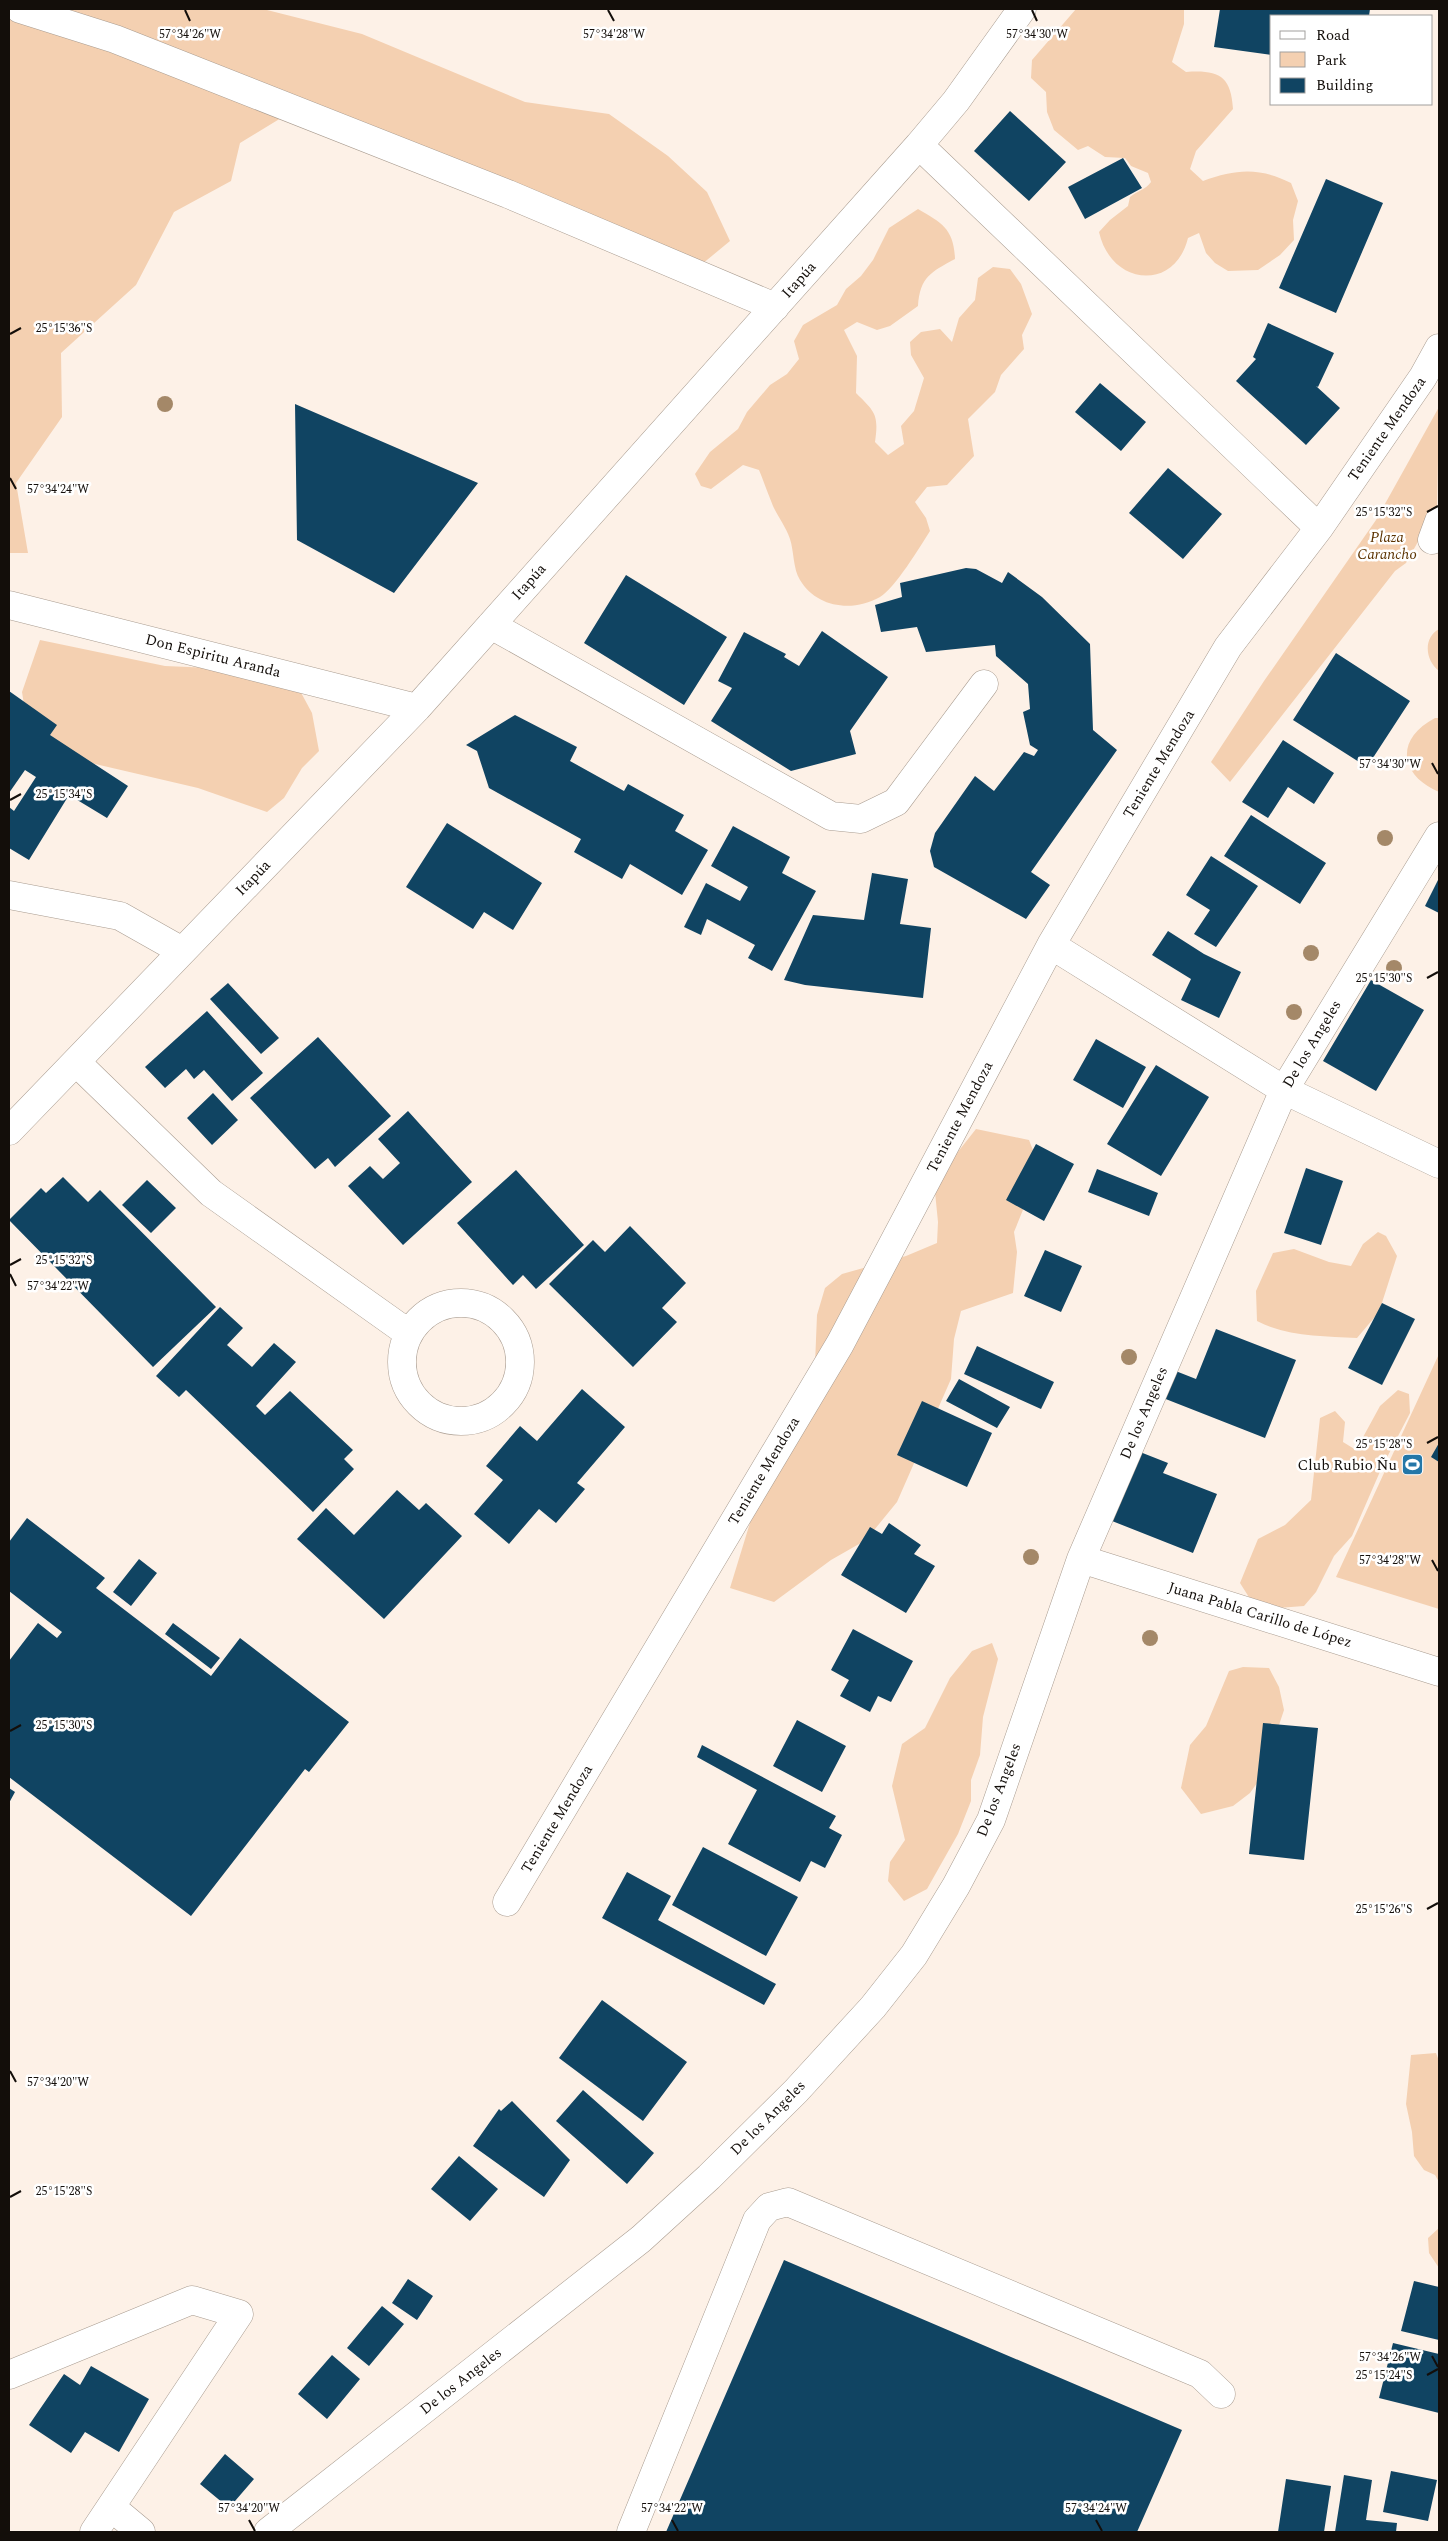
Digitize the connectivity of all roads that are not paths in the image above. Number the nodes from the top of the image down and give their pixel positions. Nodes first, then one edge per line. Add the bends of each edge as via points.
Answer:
1 (20, 9) edge
2 (1022, 9) edge
3 (919, 145) junction
4 (775, 307) junction
5 (1439, 348) edge
6 (1318, 528) junction
7 (9, 605) edge
8 (491, 625) junction
9 (984, 684) dead end
10 (417, 708) junction
11 (1439, 836) edge
12 (9, 894) edge
13 (1051, 944) junction
14 (182, 952) junction
15 (76, 1062) junction
16 (1284, 1090) junction
17 (9, 1131) edge
18 (1439, 1164) edge
19 (408, 1333) junction
20 (1081, 1559) junction
21 (1439, 1672) edge
22 (507, 1902) dead end
23 (9, 2375) edge
24 (1221, 2394) dead end
25 (111, 2507) junction
26 (94, 2532) edge
27 (141, 2532) edge
28 (268, 2532) edge
29 (631, 2532) edge

1 - 4 street via 115,39 508,194
2 - 3 street, Itapúa via 956,101
3 - 4 street, Itapúa
3 - 6 street
4 - 8 street, Itapúa
5 - 6 street, Teniente Mendoza via 1423,377
6 - 13 street, Teniente Mendoza via 1228,647
7 - 10 street, Don Espiritu Aranda
8 - 9 street via 831,816 861,819 896,802
8 - 10 street, Itapúa
10 - 14 street, Itapúa
11 - 16 street, De los Angeles
12 - 14 street via 120,916
13 - 16 street
13 - 22 street, Teniente Mendoza via 840,1344
14 - 15 street, Itapúa
15 - 17 street, Itapúa
15 - 19 street via 211,1193
16 - 18 street
16 - 20 street, De los Angeles
19 - 19 street via 401,1361 407,1389 426,1410 453,1421 481,1418 505,1402 519,1377 520,1348 507,1322 484,1306 455,1302 427,1312
20 - 21 street, Juana Pabla Carillo de López
20 - 28 street, De los Angeles via 991,1820 914,1955 873,2007 796,2091 641,2239
23 - 25 street via 192,2300 239,2314
24 - 29 street via 1200,2374 788,2202 769,2207 753,2228
25 - 26 street
25 - 27 street

